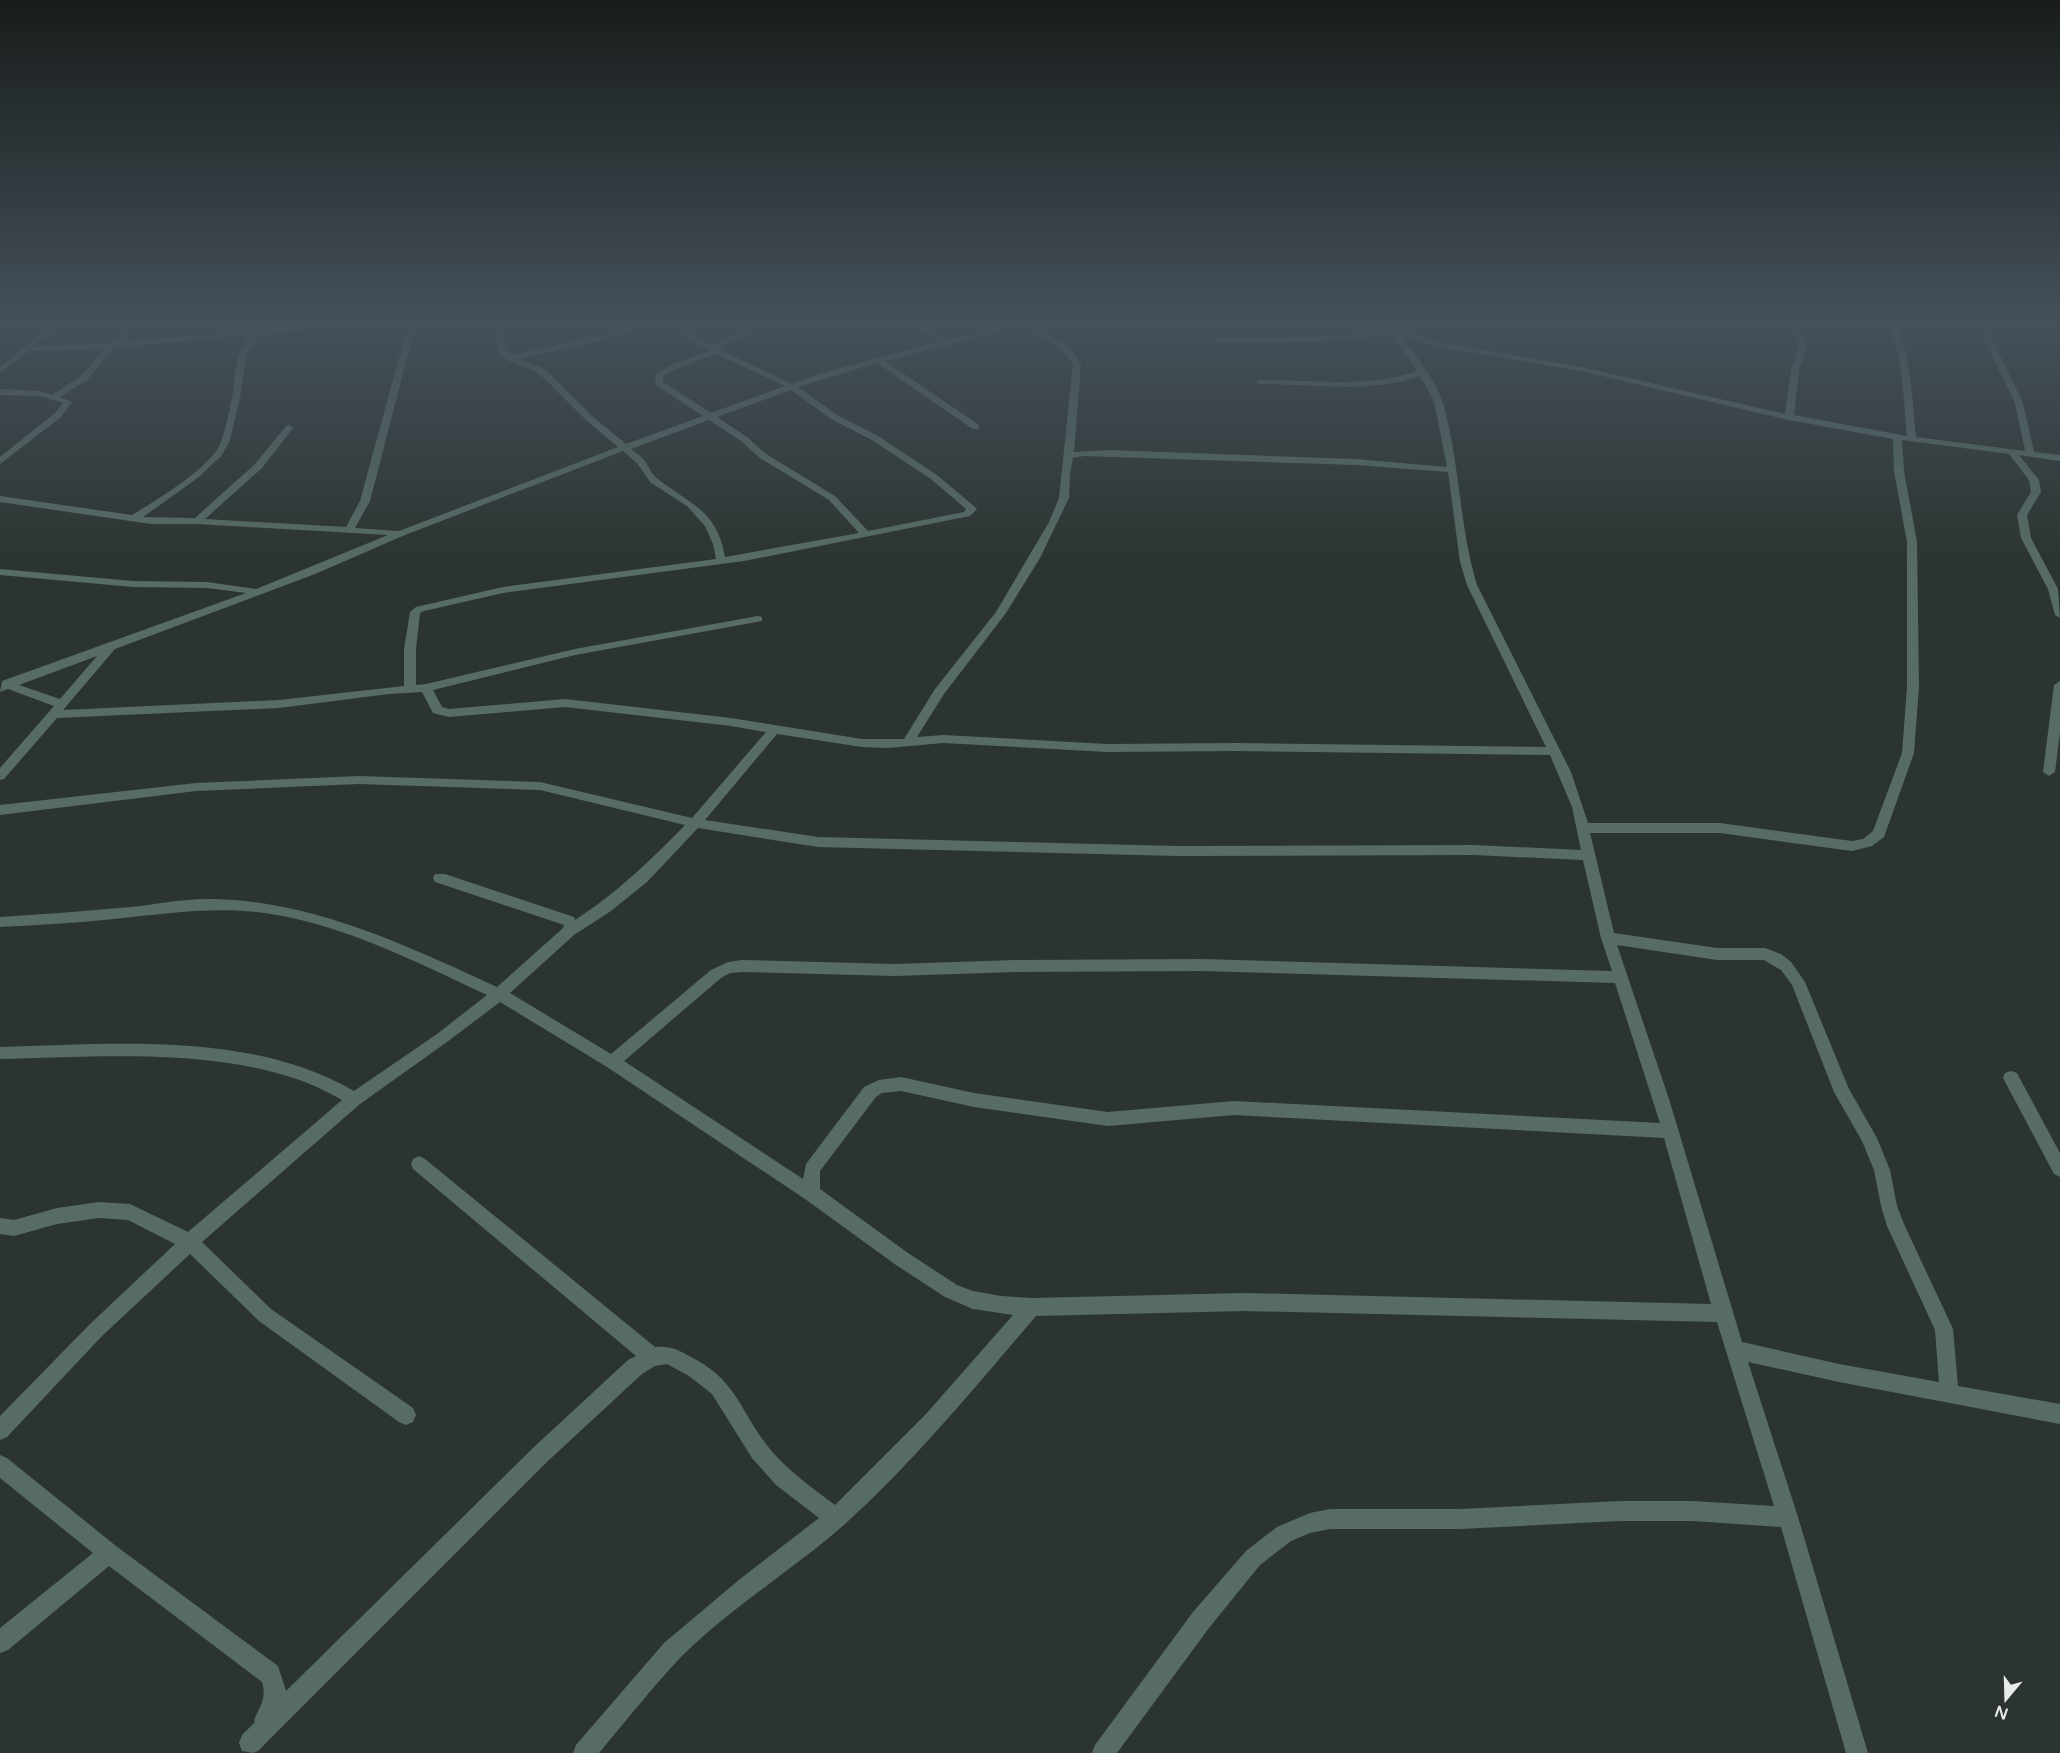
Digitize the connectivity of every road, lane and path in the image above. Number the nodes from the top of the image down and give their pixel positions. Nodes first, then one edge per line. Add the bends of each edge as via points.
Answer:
1 (65, 401) edge
2 (235, 401) edge
3 (390, 401) edge
4 (572, 401) edge
5 (686, 401) edge
6 (755, 401) edge
7 (812, 401) edge
8 (938, 401) edge
9 (1074, 401) edge
10 (1438, 401) edge
11 (1719, 401) edge
12 (1791, 401) edge
13 (1907, 401) edge
14 (2018, 401) edge
15 (711, 417) junction
16 (1789, 417) junction
17 (976, 427) dead end
18 (289, 428) dead end
19 (1897, 437) junction
20 (1912, 439) junction
21 (624, 448) junction
22 (2012, 452) junction
23 (2030, 454) junction
24 (1069, 456) junction
25 (2060, 458) edge
26 (0, 461) edge
27 (1452, 470) junction
28 (0, 499) edge
29 (133, 519) junction
30 (197, 521) junction
31 (348, 530) junction
32 (402, 533) junction
33 (865, 533) junction
34 (721, 561) junction
35 (0, 572) edge
36 (257, 590) junction
37 (2060, 615) edge
38 (758, 619) dead end
39 (112, 645) junction
40 (3, 685) edge
41 (2060, 685) edge
42 (426, 688) junction
43 (410, 689) junction
44 (57, 709) junction
45 (770, 729) junction
46 (908, 742) junction
47 (1555, 751) junction
48 (2049, 772) dead end
49 (0, 776) edge
50 (0, 810) edge
51 (695, 823) junction
52 (1585, 828) junction
53 (1589, 855) junction
54 (440, 878) dead end
55 (0, 922) edge
56 (570, 931) junction
57 (1608, 938) junction
58 (1621, 977) junction
59 (499, 994) junction
60 (0, 1053) edge
61 (612, 1062) junction
62 (2012, 1078) dead end
63 (354, 1099) junction
64 (1670, 1131) junction
65 (419, 1164) dead end
66 (2060, 1169) edge
67 (811, 1193) junction
68 (7, 1227) edge
69 (0, 1240) edge
70 (190, 1242) junction
71 (1032, 1306) junction
72 (1724, 1313) junction
73 (1735, 1350) junction
74 (651, 1357) junction
75 (1949, 1394) junction
76 (2060, 1414) edge
77 (406, 1415) dead end
78 (0, 1430) edge
79 (0, 1465) edge
80 (1788, 1517) junction
81 (836, 1518) junction
82 (109, 1553) junction
83 (0, 1642) edge
84 (245, 1748) edge
85 (584, 1753) edge
86 (1103, 1753) edge
87 (1857, 1753) edge

1 - 26 street via 68,402 65,408
2 - 29 street via 220,450 189,480
3 - 31 street via 365,501
4 - 21 street
5 - 15 street
6 - 15 street
7 - 33 street via 934,477 972,509 967,514
8 - 17 street
9 - 24 street
10 - 27 street
11 - 16 street
12 - 16 street
13 - 20 street
14 - 23 street
15 - 21 street
15 - 33 street via 763,456 832,498
16 - 19 street
18 - 30 street via 264,460
19 - 20 street
19 - 52 street via 1912,542 1913,687 1908,753 1879,834 1867,843 1852,846 1720,828
20 - 22 street
21 - 32 street
21 - 34 street via 640,461 653,480 690,504 709,525
22 - 23 street
22 - 37 street via 2034,480 2036,492 2022,515 2026,538 2053,589
23 - 25 street
24 - 27 street via 1108,453 1356,462
24 - 46 street via 1064,498 1035,558 1001,613 939,692
27 - 47 street via 1468,574
28 - 29 street
29 - 30 street
30 - 31 street
31 - 32 street
32 - 36 street via 311,572
33 - 34 street
34 - 43 street via 503,590 420,609 415,612 410,649
35 - 36 street
36 - 39 street
38 - 42 street via 575,652
39 - 40 street
39 - 44 street
40 - 44 street
41 - 48 street
42 - 43 street
42 - 45 street via 437,710 449,713 565,703
43 - 44 street via 279,704
44 - 49 street
45 - 46 street via 862,742
45 - 51 street via 771,735
46 - 47 street via 949,739 1107,748
47 - 52 street
50 - 51 street via 196,787 359,780 540,786
51 - 53 street via 834,843 1178,851 1474,850
51 - 56 street via 624,894
52 - 53 street
53 - 57 street
54 - 56 street via 569,921
55 - 59 street via 211,904 265,908 314,919 394,946
56 - 59 street
57 - 58 street
57 - 75 street via 1726,955 1765,954 1786,966 1798,982 1842,1092 1869,1138 1882,1170 1896,1226 1944,1329
58 - 61 street via 1201,965 895,970 742,966 716,974
58 - 64 street
59 - 61 street
59 - 63 street
60 - 63 street via 179,1052 242,1060 312,1076
61 - 67 street
62 - 66 street
63 - 70 street
64 - 67 street via 1234,1108 1108,1119 974,1100 901,1084 870,1092 819,1156 812,1169
64 - 72 street
65 - 74 street
67 - 71 street via 951,1291 1001,1305
68 - 69 street
68 - 70 street via 99,1210 130,1212
70 - 77 street via 265,1316
70 - 78 street via 96,1330
71 - 72 street via 1245,1302
71 - 81 street via 933,1421
72 - 73 street
73 - 75 street
73 - 80 street
74 - 81 street via 668,1355 696,1369 719,1387 753,1442 783,1478
74 - 84 street via 635,1367 541,1454
75 - 76 street
79 - 82 street
80 - 86 street via 1620,1511 1460,1519 1330,1519 1310,1523 1284,1534 1253,1558 1200,1620
80 - 87 street
81 - 85 street via 747,1586 672,1651
82 - 83 street
82 - 84 street via 270,1674 276,1686 274,1706

